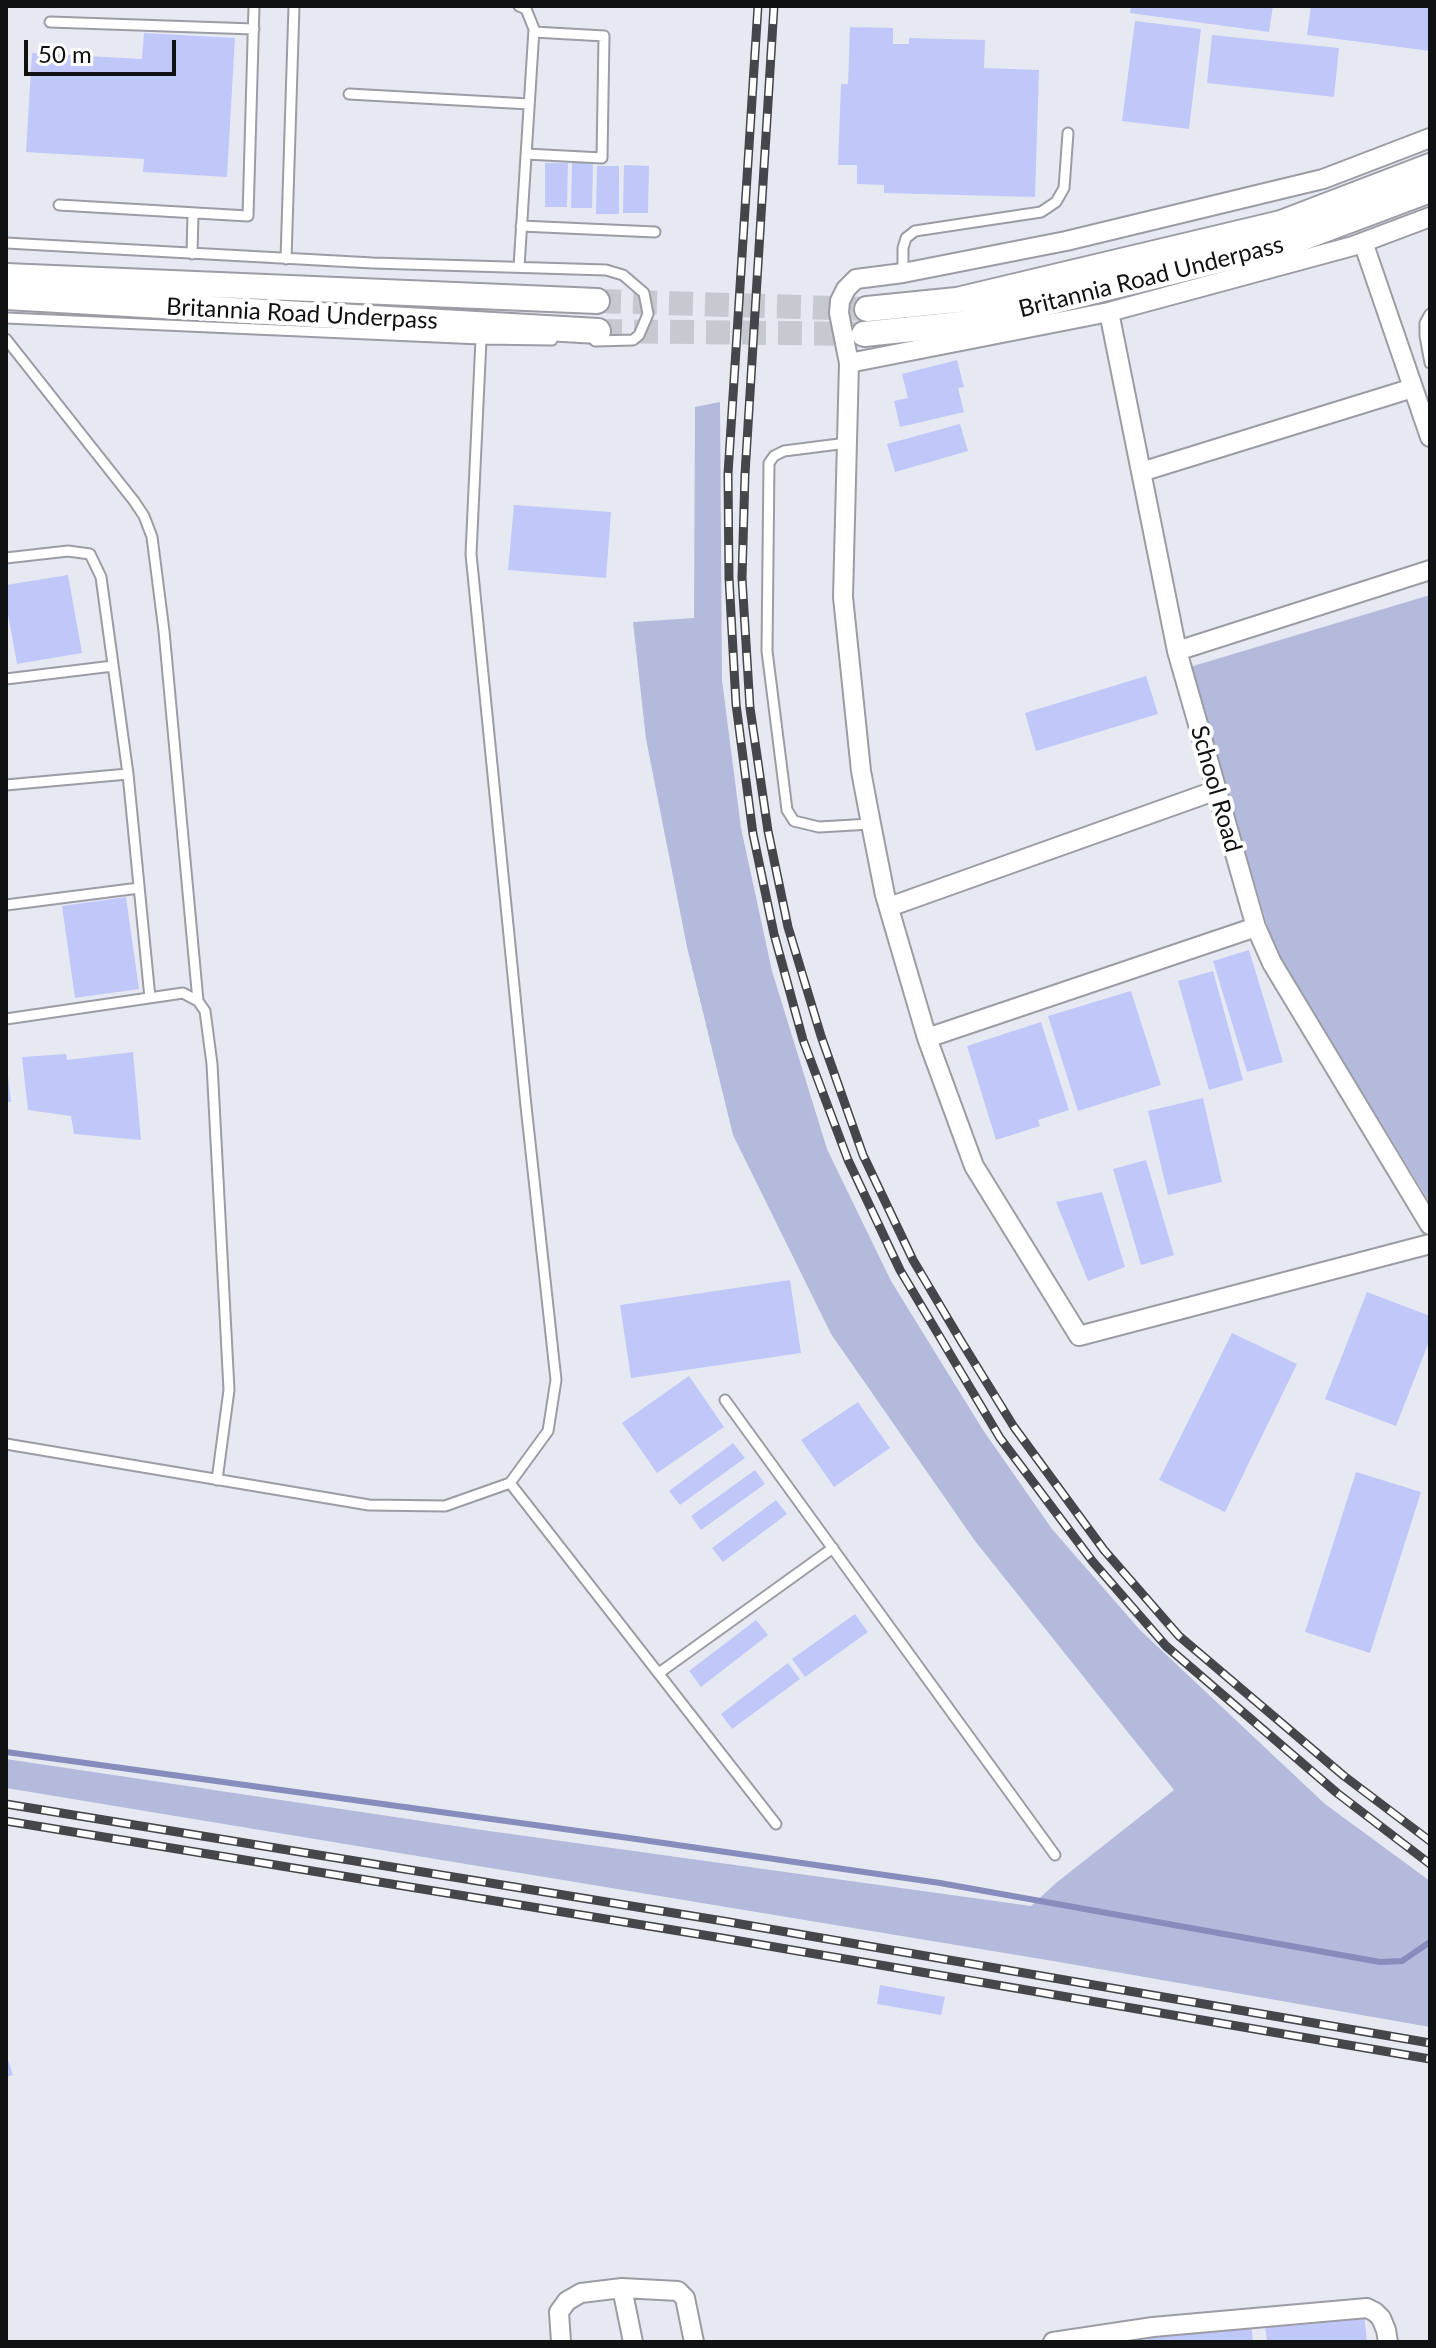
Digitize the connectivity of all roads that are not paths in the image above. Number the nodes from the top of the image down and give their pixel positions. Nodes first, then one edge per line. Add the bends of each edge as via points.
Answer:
1 (254, 6) edge
2 (294, 6) edge
3 (519, 6) edge
4 (50, 22) dead end
5 (254, 29) junction
6 (534, 32) junction
7 (349, 94) dead end
8 (529, 104) junction
9 (1068, 133) dead end
10 (1430, 138) edge
11 (526, 154) junction
12 (1430, 166) edge
13 (1430, 190) edge
14 (59, 205) dead end
15 (193, 213) junction
16 (1430, 217) edge
17 (521, 226) junction
18 (655, 232) dead end
19 (1363, 242) junction
20 (6, 243) edge
21 (192, 254) junction
22 (286, 259) junction
23 (519, 267) junction
24 (903, 273) junction
25 (6, 276) edge
26 (6, 297) edge
27 (597, 301) tunnel mouth
28 (867, 309) tunnel mouth
29 (1109, 312) junction
30 (1430, 314) edge
31 (6, 318) edge
32 (598, 331) tunnel mouth
33 (864, 334) tunnel mouth
34 (6, 339) edge
35 (481, 339) junction
36 (849, 363) junction
37 (1430, 363) edge
38 (1413, 388) junction
39 (1430, 437) edge
40 (847, 443) junction
41 (1141, 472) junction
42 (6, 558) edge
43 (1430, 570) edge
44 (1177, 651) junction
45 (113, 666) junction
46 (6, 679) edge
47 (128, 774) junction
48 (6, 785) edge
49 (1217, 790) junction
50 (871, 824) junction
51 (139, 888) junction
52 (6, 905) edge
53 (889, 907) junction
54 (1256, 927) junction
55 (150, 998) junction
56 (198, 1001) junction
57 (6, 1019) edge
58 (927, 1038) junction
59 (1430, 1225) edge
60 (1430, 1244) edge
61 (725, 1400) dead end
62 (6, 1444) edge
63 (217, 1480) junction
64 (510, 1483) junction
65 (833, 1548) junction
66 (659, 1673) junction
67 (776, 1824) dead end
68 (1055, 1855) dead end
69 (622, 2288) junction
70 (561, 2342) edge
71 (633, 2342) edge
72 (694, 2342) edge
73 (1053, 2342) edge
74 (1388, 2342) edge

1 - 5 lane
2 - 22 lane
3 - 6 lane via 526,9
4 - 5 lane
5 - 15 lane via 248,216
6 - 8 lane
6 - 11 lane via 604,36 602,158
7 - 8 lane
8 - 11 lane
9 - 24 lane via 1064,188 1056,202 1041,212 915,231 903,248
10 - 24 street via 1323,179 1066,241
11 - 17 lane
12 - 28 main road, Britannia Road Underpass via 1281,223 957,300
13 - 33 main road, Britannia Road Underpass via 1289,243 961,324
14 - 15 lane
15 - 21 lane
16 - 19 street
17 - 18 lane
17 - 23 lane
19 - 29 street
19 - 38 street
20 - 21 lane
21 - 22 lane
22 - 23 lane
23 - 35 lane via 623,275 644,293 648,304 639,335 627,341
24 - 36 street via 856,279 846,289 839,313
25 - 27 main road, Britannia Road Underpass
26 - 32 main road, Britannia Road Underpass
29 - 36 street
29 - 41 street, School Road
30 - 37 lane via 1425,323
31 - 35 lane
34 - 56 lane via 134,501 152,537
35 - 64 lane via 471,554 556,1380 548,1431
36 - 40 street
38 - 39 street
38 - 41 street
40 - 50 street via 843,597
40 - 50 lane via 784,451 769,463 767,651 787,810 794,821 819,827
41 - 44 street, School Road
42 - 45 lane via 68,551 90,554 101,577
43 - 44 street
44 - 49 street, School Road
45 - 46 lane
45 - 47 lane
47 - 48 lane
47 - 51 lane
49 - 53 street
49 - 54 street, School Road
50 - 53 street
51 - 52 lane
51 - 55 lane
53 - 58 street
54 - 58 street
54 - 59 street, School Road via 1272,963
55 - 56 lane via 183,993
55 - 57 lane
56 - 63 lane via 205,1011 212,1064 229,1390
58 - 60 street via 974,1166 1079,1336
61 - 65 lane
62 - 63 lane
63 - 64 lane via 369,1505 415,1506 445,1506
64 - 66 lane
65 - 66 lane
65 - 68 lane
66 - 67 lane
69 - 70 street via 581,2293 567,2301 559,2312
69 - 71 street
69 - 72 street via 678,2291 685,2298
73 - 74 street via 1153,2327 1367,2308 1381,2318

